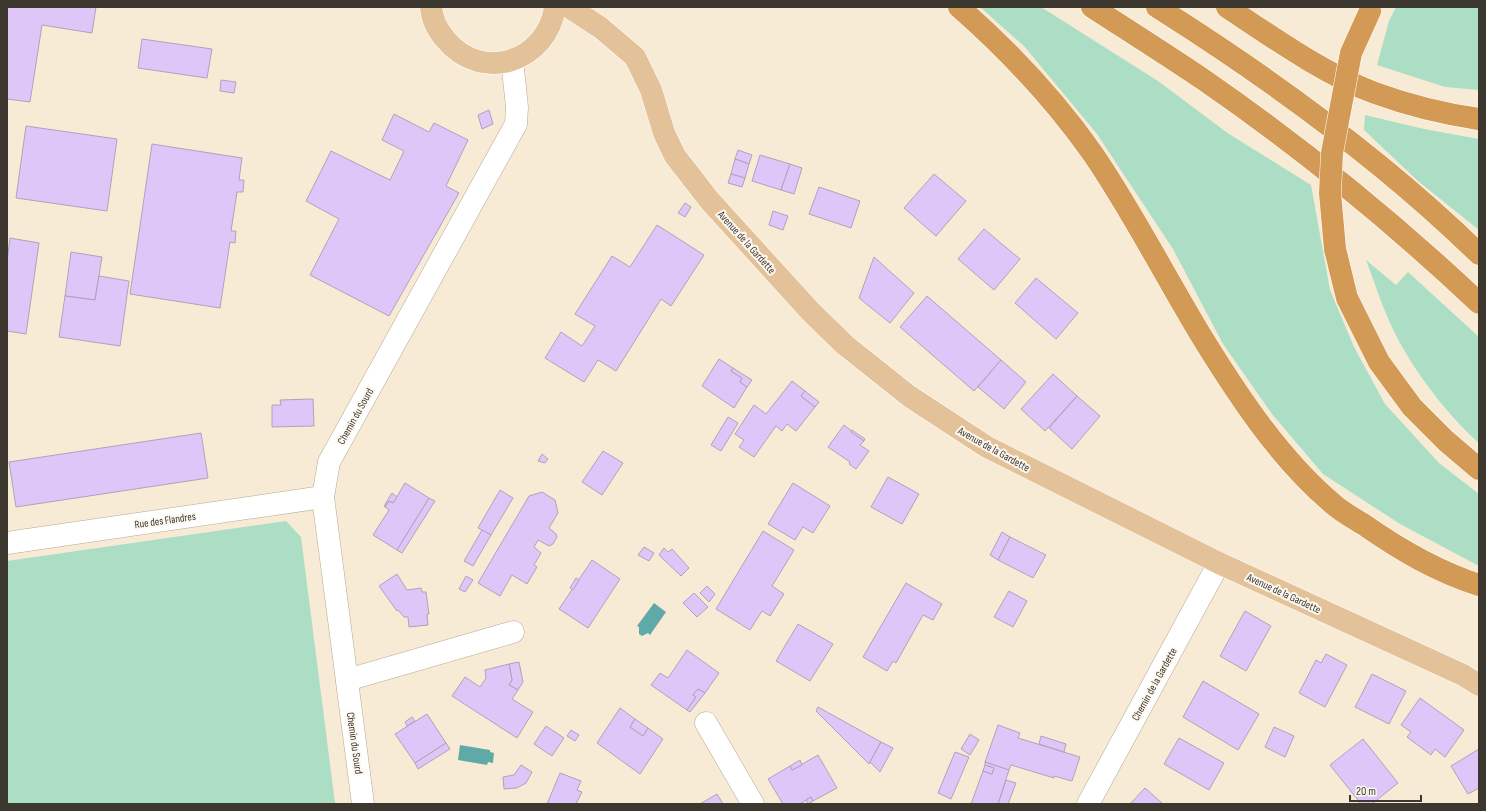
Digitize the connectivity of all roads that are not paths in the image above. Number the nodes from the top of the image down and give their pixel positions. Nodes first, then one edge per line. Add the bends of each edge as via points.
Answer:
1 (569, 7) edge
2 (959, 7) edge
3 (1092, 7) edge
4 (1157, 7) edge
5 (1227, 7) edge
6 (426, 9) edge
7 (1371, 9) edge
8 (553, 16) edge
9 (601, 28) junction
10 (512, 60) junction
11 (1479, 119) edge
12 (1479, 254) edge
13 (1479, 303) edge
14 (1479, 469) edge
15 (323, 497) junction
16 (7, 543) edge
17 (1219, 563) junction
18 (1479, 585) edge
19 (513, 632) dead end
20 (347, 680) junction
21 (1479, 685) edge
22 (706, 723) dead end
23 (363, 804) edge
24 (753, 804) edge
25 (1088, 804) edge

1 - 9 main road, Avenue de la Gardette
2 - 18 highway via 1009,53 1040,87 1093,154 1204,341 1260,424 1296,467 1334,504 1389,542 1448,575
3 - 13 highway via 1204,80 1298,149 1367,202
4 - 12 highway via 1300,103 1381,168
5 - 11 highway via 1314,63 1375,93 1452,115
6 - 10 main road via 448,43 471,59 491,63
7 - 14 highway, bridge via 1351,53 1332,153 1330,194 1335,249 1347,298 1379,362 1412,407
8 - 9 main road, Avenue de la Gardette
8 - 10 main road via 542,41 528,53
9 - 17 main road, Avenue de la Gardette via 634,57 651,90 664,132 675,156 710,201 811,312 845,345 909,396 975,441
10 - 15 street, Chemin du Sourd via 518,107 516,124 329,462
15 - 16 street, Rue des Flandres
15 - 20 street, Chemin du Sourd
17 - 21 main road, Avenue de la Gardette via 1463,675
17 - 25 street, Chemin de la Gardette
19 - 20 street
20 - 23 street, Chemin du Sourd
22 - 24 street

